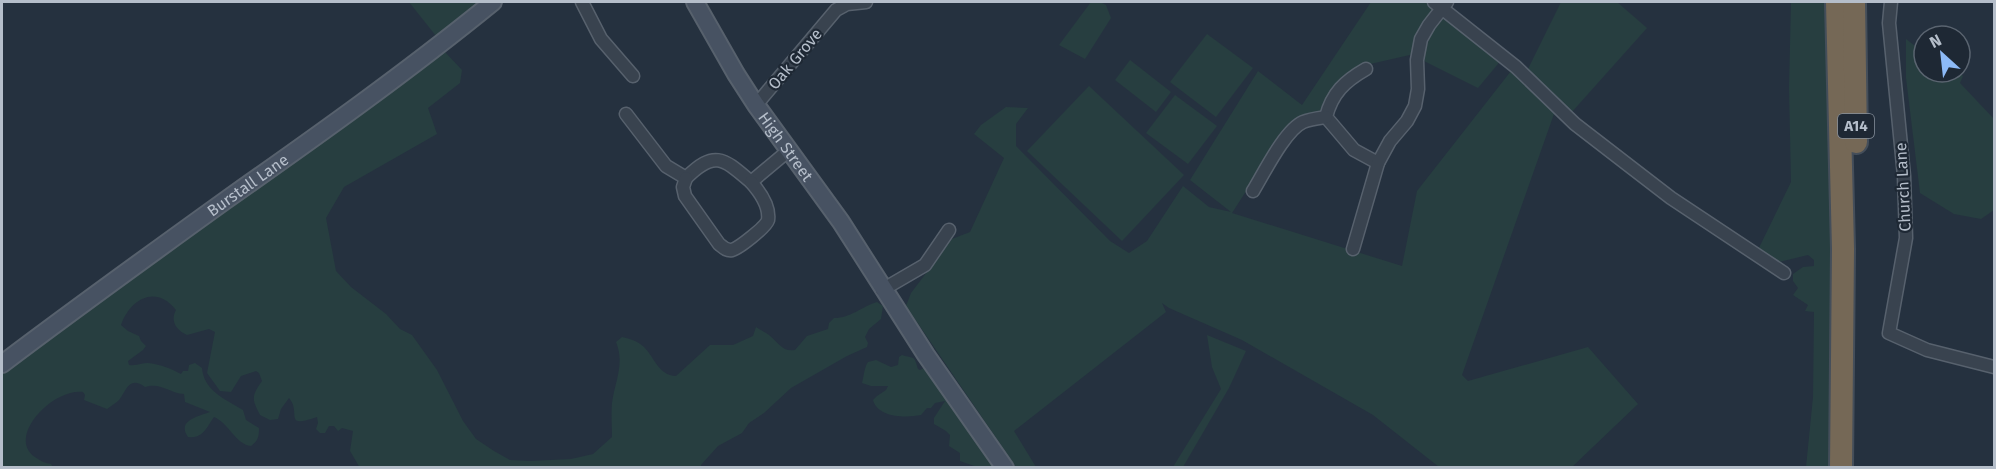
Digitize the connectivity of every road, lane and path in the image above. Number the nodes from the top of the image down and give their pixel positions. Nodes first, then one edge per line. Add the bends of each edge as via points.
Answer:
1 (493, 2) edge
2 (582, 2) edge
3 (695, 2) edge
4 (866, 2) edge
5 (1837, 2) edge
6 (1854, 2) edge
7 (1891, 2) edge
8 (1442, 4) edge
9 (1366, 69) dead end
10 (633, 76) dead end
11 (756, 105) junction
12 (626, 114) dead end
13 (1326, 117) junction
14 (788, 152) junction
15 (1378, 163) junction
16 (686, 178) junction
17 (751, 182) junction
18 (1253, 191) dead end
19 (949, 230) dead end
20 (1353, 249) dead end
21 (1850, 261) junction
22 (1784, 273) dead end
23 (882, 290) junction
24 (2, 364) edge
25 (1995, 367) edge
26 (1005, 468) edge
27 (1841, 468) edge
28 (1856, 468) edge

1 - 24 street, Burstall Lane via 376,94
2 - 10 street via 601,39
3 - 11 street, High Street
4 - 11 street, Oak Grove via 847,4 837,10
5 - 21 highway, A14
6 - 21 highway, A14
7 - 25 street, Church Lane via 1889,23 1906,238 1889,333 1927,350
8 - 15 street via 1419,45 1416,106
8 - 22 street via 1575,124 1622,161
9 - 13 street via 1337,91
11 - 14 street, High Street
12 - 16 street via 666,166
13 - 15 street via 1354,150
13 - 18 street via 1307,120 1294,128
14 - 17 street
14 - 23 street, High Street via 841,222
15 - 20 street
16 - 17 street via 709,161 719,159
16 - 17 street via 685,196 727,250 767,224 766,205
19 - 23 street via 925,265
21 - 27 highway, A14
21 - 28 highway, A14
23 - 26 street, High Street

